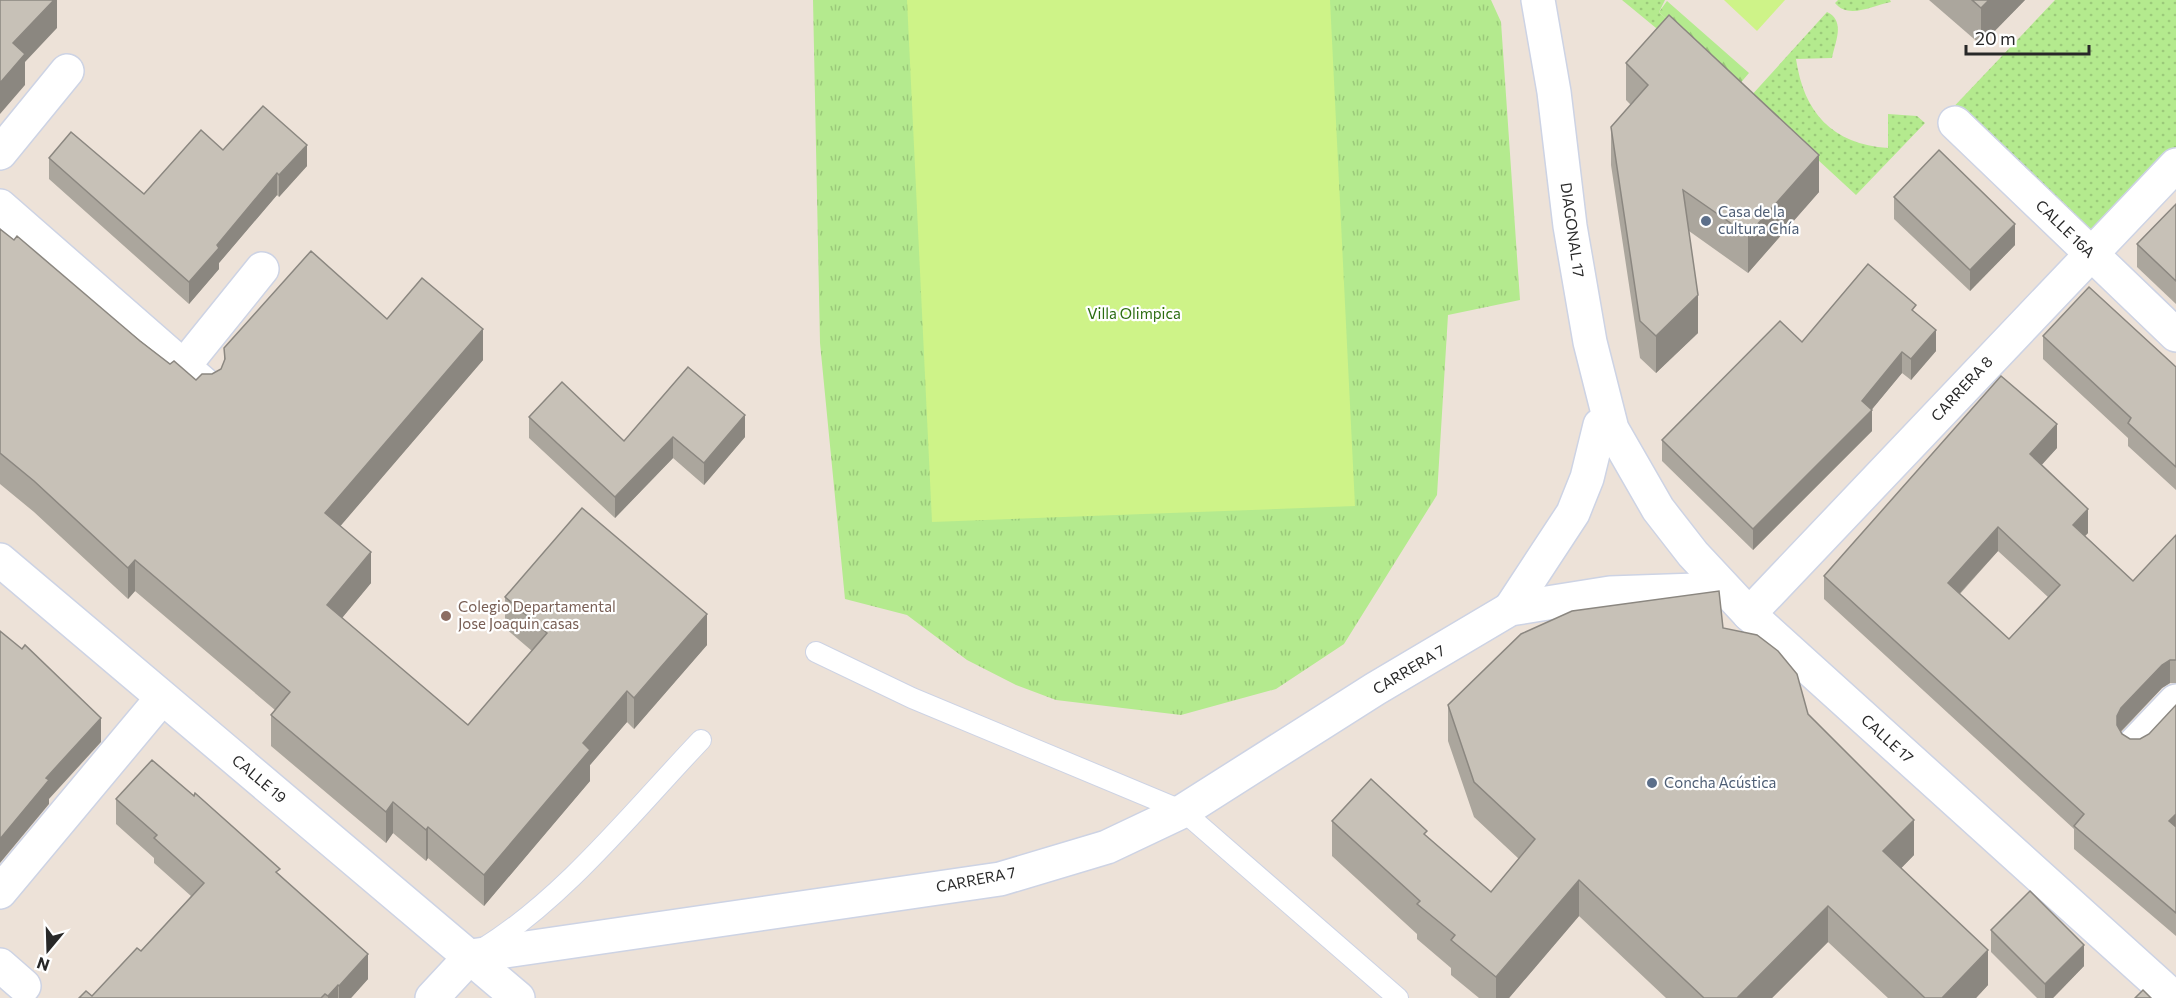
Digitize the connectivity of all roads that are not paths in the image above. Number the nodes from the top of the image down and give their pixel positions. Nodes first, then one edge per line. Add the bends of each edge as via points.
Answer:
1 (1538, 0) edge
2 (67, 71) dead end
3 (1955, 123) dead end
4 (0, 153) edge
5 (2176, 165) edge
6 (0, 206) edge
7 (2091, 254) junction
8 (262, 269) dead end
9 (2176, 335) edge
10 (1600, 425) dead end
11 (1627, 455) joint
12 (0, 560) edge
13 (1725, 589) junction
14 (1510, 609) junction
15 (1749, 614) junction
16 (816, 652) dead end
17 (162, 698) junction
18 (2176, 701) edge
19 (700, 740) dead end
20 (2135, 744) edge
21 (1183, 811) junction
22 (0, 892) edge
23 (471, 956) junction
24 (0, 964) edge
25 (24, 986) dead end
26 (432, 998) edge
27 (518, 998) edge
28 (1398, 998) edge
29 (2174, 998) edge

1 - 11 street, DIAGONAL 17 via 1590,342 1612,429
2 - 4 street
3 - 7 street, CALLE 16A
5 - 7 street, CARRERA 8
6 - 8 street via 195,377
7 - 9 street, CALLE 16A
7 - 15 street, CARRERA 8
10 - 14 street, CARRERA 7 via 1587,478 1572,513
11 - 13 street, CALLE 17 via 1658,509
12 - 17 street, CALLE 19
13 - 14 street, CARRERA 7 via 1610,593
13 - 15 street, CALLE 17
14 - 21 street, CARRERA 7
15 - 29 street, CALLE 17
16 - 21 lane via 912,698
17 - 22 street
17 - 23 street, CALLE 19
18 - 20 street
19 - 23 lane via 559,890 502,937
21 - 23 street, CARRERA 7 via 1107,847 1000,879
21 - 28 lane
23 - 26 street
23 - 27 street, CALLE 19
24 - 25 street

